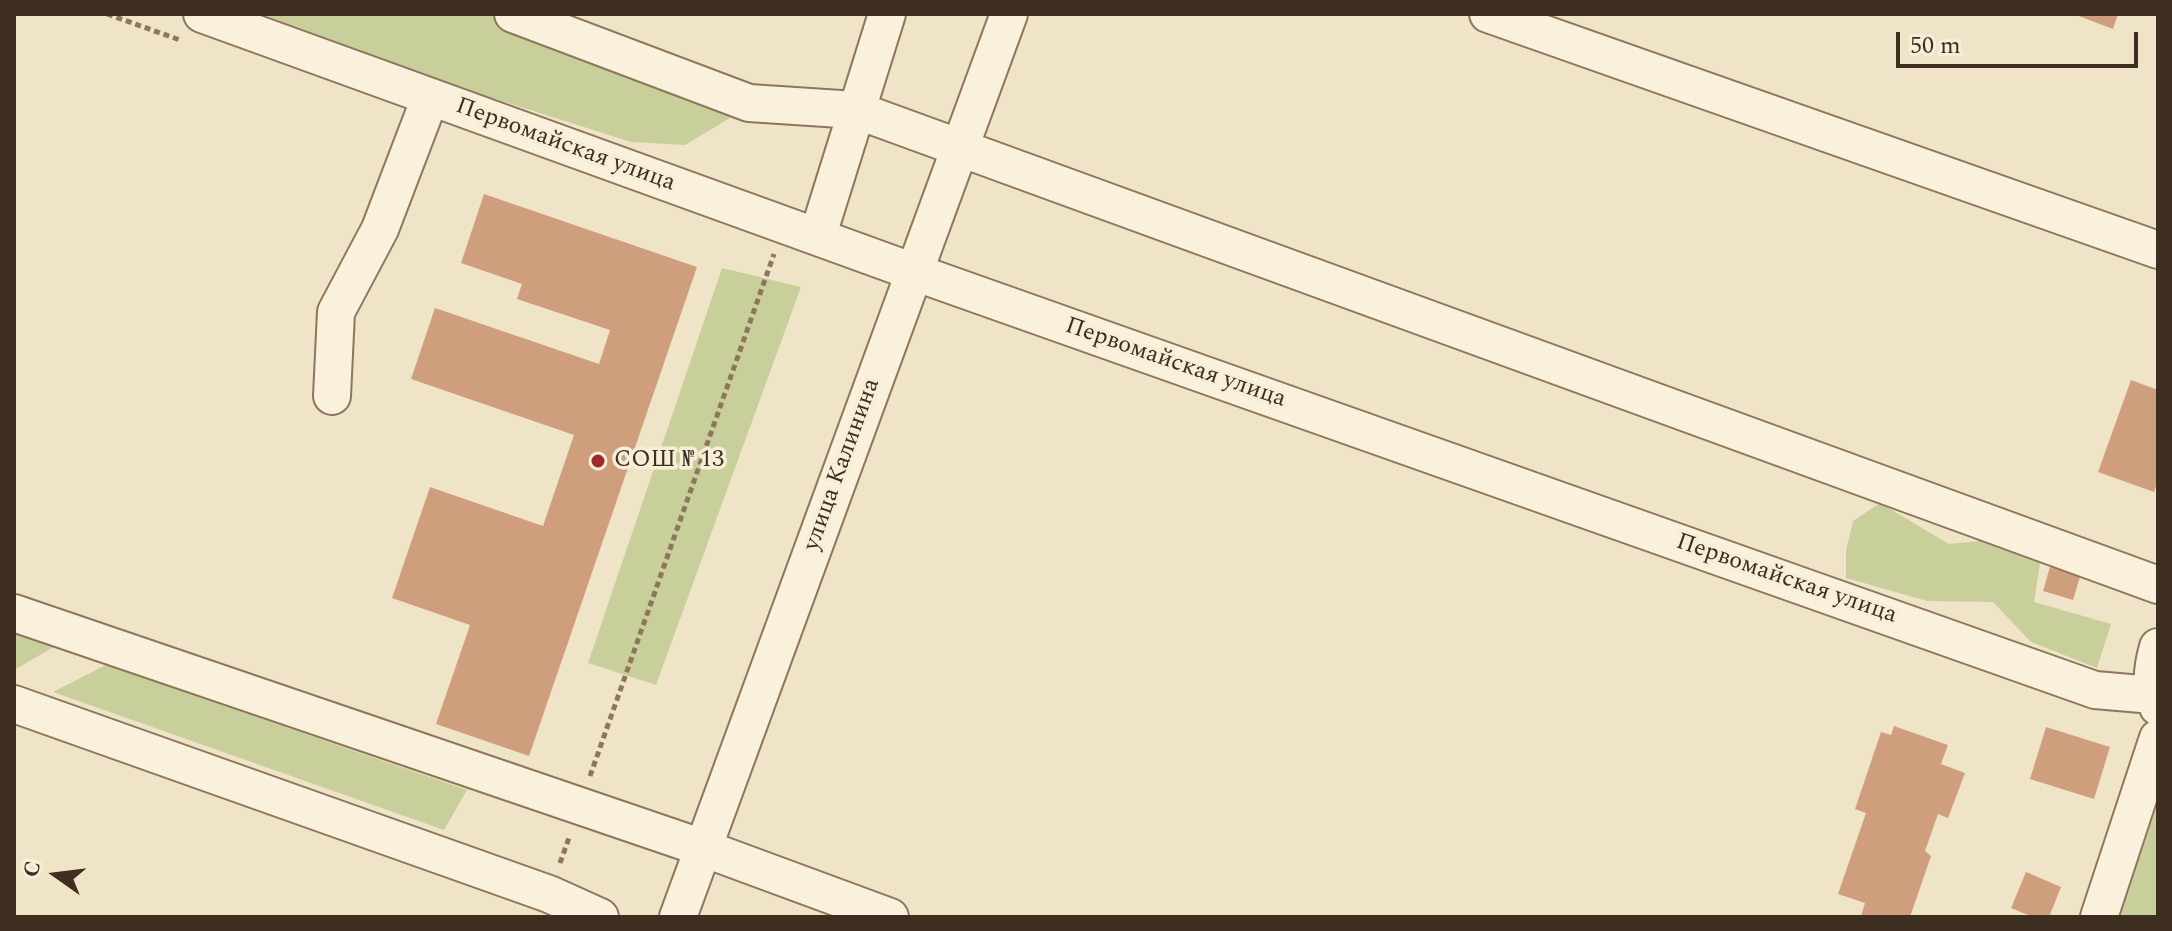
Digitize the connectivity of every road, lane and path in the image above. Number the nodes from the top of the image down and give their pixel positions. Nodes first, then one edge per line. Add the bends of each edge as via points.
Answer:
1 (202, 14) edge
2 (513, 14) edge
3 (887, 14) edge
4 (1009, 14) edge
5 (1488, 14) edge
6 (430, 98) junction
7 (856, 110) junction
8 (959, 147) junction
9 (822, 222) dead end
10 (2158, 250) edge
11 (774, 254) dead end
12 (914, 272) junction
13 (332, 396) dead end
14 (2158, 585) edge
15 (14, 613) edge
16 (2158, 647) edge
17 (2156, 701) edge
18 (14, 704) edge
19 (2158, 738) edge
20 (580, 806) junction
21 (703, 848) junction
22 (549, 894) junction
23 (600, 917) edge
24 (678, 917) edge
25 (890, 917) edge
26 (2099, 917) edge

1 - 6 street, Первомайская улица
2 - 7 street via 749,103
3 - 7 street
4 - 8 street, улица Калинина
5 - 10 street
6 - 12 street, Первомайская улица
6 - 13 street via 380,229 336,312
7 - 8 street
7 - 9 street
8 - 12 street, улица Калинина
8 - 14 street
11 - 20 path
12 - 17 street, Первомайская улица via 2095,690
12 - 21 street, улица Калинина
15 - 20 street
16 - 17 street via 2152,668
18 - 22 street
19 - 26 street
20 - 21 street
20 - 22 path
21 - 24 street, улица Калинина
21 - 25 street
22 - 23 street

